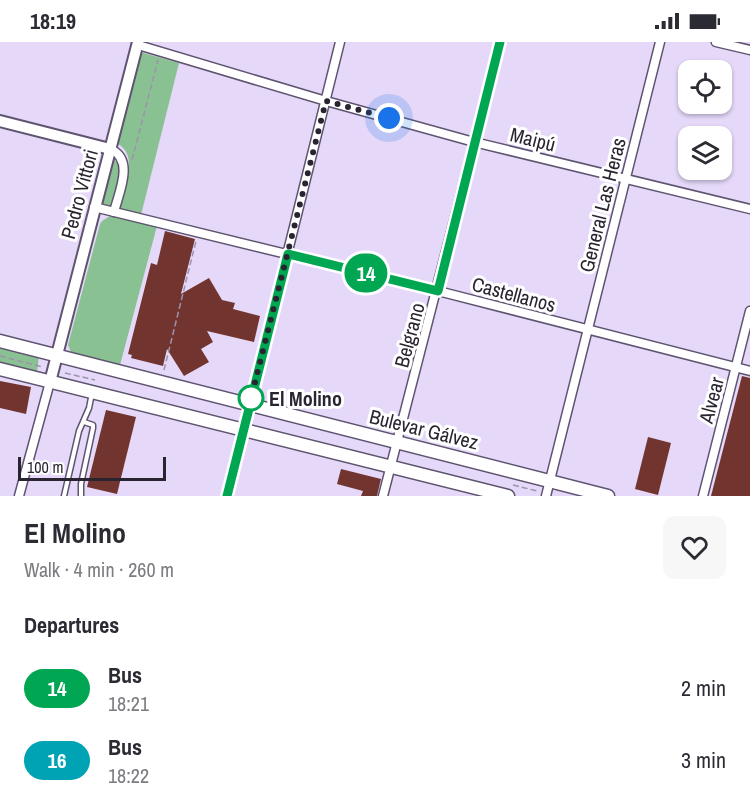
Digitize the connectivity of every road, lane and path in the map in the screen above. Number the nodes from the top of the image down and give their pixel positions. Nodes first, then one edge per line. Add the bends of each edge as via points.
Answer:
1 (340, 42) edge
2 (500, 42) edge
3 (660, 42) edge
4 (716, 42) edge
5 (138, 44) edge
6 (750, 50) edge
7 (160, 51) junction
8 (326, 101) junction
9 (0, 121) edge
10 (474, 142) junction
11 (110, 149) junction
12 (130, 167) dead end
13 (626, 179) junction
14 (94, 207) junction
15 (750, 209) edge
16 (114, 212) junction
17 (198, 232) junction
18 (288, 254) junction
19 (438, 291) junction
20 (750, 311) edge
21 (587, 330) junction
22 (0, 341) edge
23 (56, 356) junction
24 (736, 367) junction
25 (0, 369) edge
26 (750, 371) edge
27 (50, 382) junction
28 (161, 383) junction
29 (92, 393) junction
30 (249, 406) junction
31 (84, 422) junction
32 (244, 429) junction
33 (397, 442) junction
34 (391, 466) junction
35 (549, 482) junction
36 (19, 496) edge
37 (64, 496) edge
38 (81, 496) edge
39 (227, 496) edge
40 (383, 496) edge
41 (508, 496) edge
42 (546, 496) edge
43 (608, 496) edge
44 (703, 496) edge

1 - 8 street
2 - 10 street, Belgrano
3 - 13 street, General Las Heras
4 - 6 street
5 - 7 street, Maipú
5 - 11 street, Pedro Vittori
7 - 8 street, Maipú
7 - 12 path
8 - 10 street, Maipú
8 - 18 street
9 - 11 street
10 - 13 street, Maipú
10 - 19 street, Belgrano
11 - 14 street, Pedro Vittori
11 - 16 street via 121,155 124,165
13 - 15 street, Maipú
13 - 21 street, General Las Heras
14 - 16 street, Castellanos
14 - 23 street, Pedro Vittori
16 - 17 street, Castellanos
17 - 18 street, Castellanos
17 - 28 path
18 - 19 street, Castellanos
18 - 30 street
19 - 21 street, Castellanos
19 - 33 street, Belgrano
20 - 24 street, Alvear
21 - 24 street, Castellanos
21 - 35 street, General Las Heras
22 - 23 main road, Bulevar Gálvez
23 - 27 street, Pedro Vittori
23 - 28 main road, Bulevar Gálvez
24 - 26 street, Castellanos
24 - 44 street, Alvear
25 - 27 main road
27 - 29 main road
27 - 36 street
28 - 30 main road, Bulevar Gálvez
29 - 31 lane
29 - 32 main road
30 - 32 street
30 - 33 main road, Bulevar Gálvez
31 - 37 lane
31 - 38 lane via 93,428
32 - 34 main road
32 - 39 street
33 - 34 street, Belgrano
33 - 35 main road, Bulevar Gálvez
34 - 40 street, Belgrano
34 - 41 main road
35 - 42 street, General Las Heras
35 - 43 main road, Bulevar Gálvez

